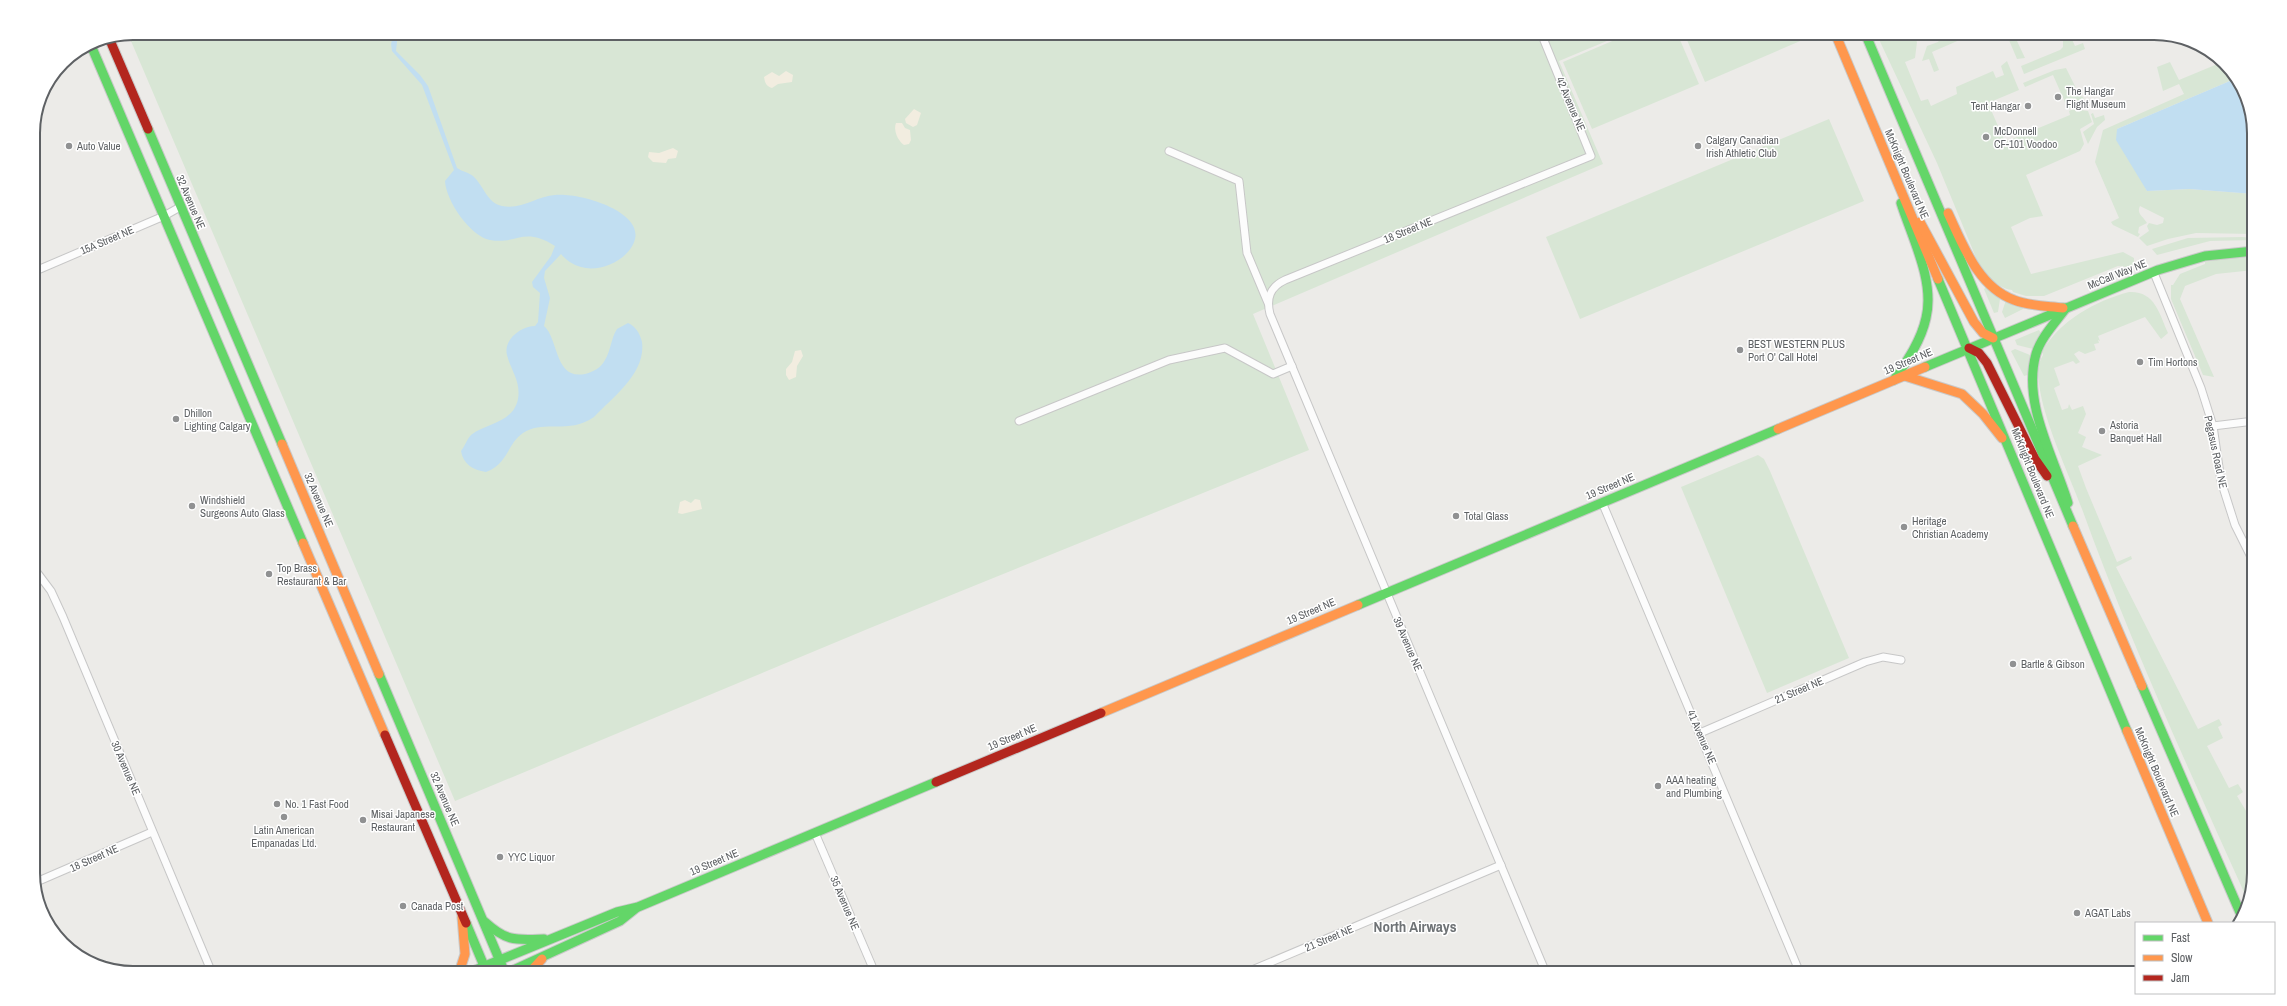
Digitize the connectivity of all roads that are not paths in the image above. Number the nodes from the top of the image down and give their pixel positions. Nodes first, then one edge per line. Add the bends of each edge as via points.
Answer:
1 (1544, 40) edge
2 (1838, 40) edge
3 (1868, 40) edge
4 (111, 43) edge
5 (92, 50) edge
6 (1906, 127) junction
7 (1884, 150) junction
8 (1169, 152) dead end
9 (1571, 164) joint
10 (1901, 189) junction
11 (180, 207) junction
12 (164, 216) junction
13 (2247, 251) edge
14 (40, 269) edge
15 (2154, 272) junction
16 (1268, 304) junction
17 (2066, 308) junction
18 (1993, 338) junction
19 (1969, 348) junction
20 (1292, 366) junction
21 (1905, 376) junction
22 (1894, 380) junction
23 (1018, 421) dead end
24 (2247, 422) edge
25 (2212, 426) junction
26 (2011, 450) junction
27 (2058, 493) junction
28 (1602, 502) junction
29 (2076, 532) junction
30 (2247, 549) edge
31 (40, 576) edge
32 (1387, 593) junction
33 (1901, 660) dead end
34 (1700, 733) junction
35 (152, 832) junction
36 (815, 833) junction
37 (1501, 865) junction
38 (40, 880) edge
39 (638, 907) junction
40 (2239, 910) edge
41 (461, 912) junction
42 (482, 920) junction
43 (2208, 922) edge
44 (549, 938) junction
45 (546, 955) junction
46 (500, 961) junction
47 (209, 966) edge
48 (462, 966) edge
49 (484, 966) edge
50 (492, 966) edge
51 (502, 966) edge
52 (522, 966) edge
53 (536, 966) edge
54 (872, 966) edge
55 (1262, 966) edge
56 (1543, 966) edge
57 (1797, 966) edge

1 - 9 street, 42 Avenue NE via 1591,156
2 - 7 main road, McKnight Boulevard NE
3 - 6 main road, McKnight Boulevard NE
4 - 11 main road, 32 Avenue NE
5 - 12 main road
6 - 17 main road via 1979,272 1993,286 2013,299
6 - 18 main road, McKnight Boulevard NE
7 - 10 main road, McKnight Boulevard NE
7 - 22 main road via 1927,290 1928,306 1914,350
8 - 16 street via 1239,181 1247,254
9 - 16 street, 18 Street NE via 1278,283 1270,291
10 - 18 main road via 1974,322 1983,333
10 - 19 main road, McKnight Boulevard NE
11 - 12 street, 15A Street NE
11 - 42 main road, 32 Avenue NE
12 - 14 street, 15A Street NE
12 - 41 main road
13 - 15 main road, McCall Way NE via 2211,254
15 - 17 main road, McCall Way NE
15 - 25 street, Pegasus Road NE via 2201,388
16 - 20 street, 39 Avenue NE
17 - 18 main road, McCall Way NE
17 - 29 main road via 2040,346 2033,381 2042,424
18 - 19 main road, 19 Street NE
18 - 27 main road, McKnight Boulevard NE
19 - 21 main road, 19 Street NE
19 - 26 main road, McKnight Boulevard NE
19 - 27 main road via 1979,353 1987,363 2035,458
20 - 23 street via 1273,374 1225,348 1169,360
20 - 32 street, 39 Avenue NE
21 - 22 main road, 19 Street NE
21 - 26 main road via 1962,394 1983,414
22 - 28 main road, 19 Street NE
24 - 25 street
25 - 30 street, Pegasus Road NE via 2221,481 2235,525
26 - 43 main road, McKnight Boulevard NE
27 - 29 main road, McKnight Boulevard NE
28 - 32 main road, 19 Street NE
28 - 34 street, 41 Avenue NE
29 - 40 main road, McKnight Boulevard NE
31 - 35 street, 30 Avenue NE via 51,591 61,612
32 - 36 main road, 19 Street NE
32 - 37 street, 39 Avenue NE
33 - 34 street, 21 Street NE via 1883,657 1865,662
34 - 57 street, 41 Avenue NE
35 - 38 street, 18 Street NE
35 - 47 street, 30 Avenue NE
36 - 39 main road, 19 Street NE
36 - 54 street, 35 Avenue NE
37 - 55 street, 21 Street NE
37 - 56 street, 39 Avenue NE
39 - 44 main road, 19 Street NE via 617,912
39 - 45 main road, 19 Street NE via 620,921
41 - 48 main road
41 - 49 main road
42 - 44 main road via 501,938 511,941
42 - 46 main road, 32 Avenue NE
44 - 46 main road, 19 Street NE
45 - 52 main road, 19 Street NE
45 - 53 main road
46 - 50 main road, 19 Street NE
46 - 51 main road, 32 Avenue NE

